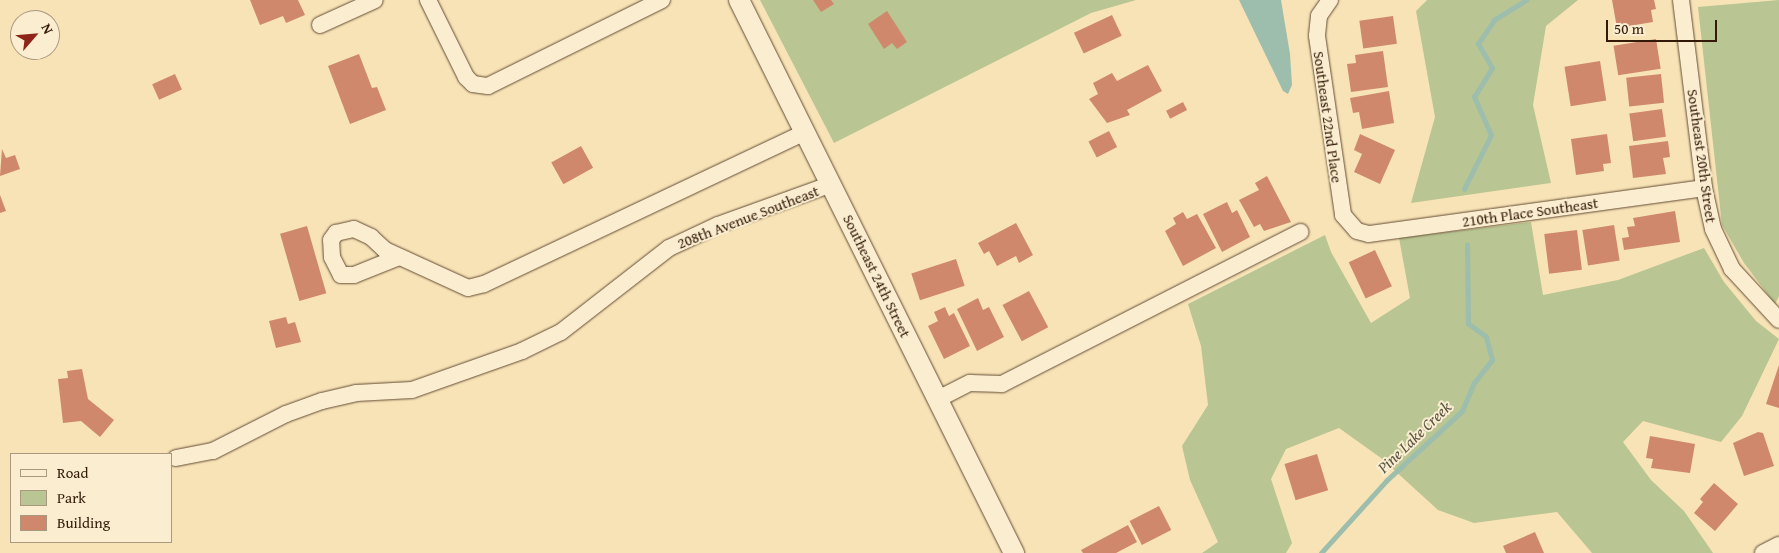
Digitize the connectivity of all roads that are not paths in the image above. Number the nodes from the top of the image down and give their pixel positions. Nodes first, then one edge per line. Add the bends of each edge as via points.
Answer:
1 (375, 0) edge
2 (428, 0) edge
3 (662, 0) edge
4 (739, 0) edge
5 (1330, 0) edge
6 (1681, 0) edge
7 (320, 25) dead end
8 (805, 132) junction
9 (832, 184) junction
10 (1704, 188) junction
11 (1300, 232) dead end
12 (1357, 232) joint
13 (399, 257) dead end
14 (1779, 320) edge
15 (938, 399) junction
16 (176, 458) dead end
17 (1779, 545) edge
18 (1014, 553) edge
19 (1763, 553) edge

1 - 7 street
2 - 3 street via 466,78 473,84 488,86
4 - 8 street, Southeast 24th Street
5 - 12 street, Southeast 22nd Place via 1319,16 1317,36 1343,215
6 - 10 street, Southeast 20th Street
8 - 9 street, Southeast 24th Street
8 - 13 street via 484,284 468,288
9 - 15 street, Southeast 24th Street
9 - 16 street, 208th Avenue Southeast via 718,225 668,248 561,332 522,351 412,390 356,393 322,401 286,414 213,451
10 - 12 street, 210th Place Southeast via 1369,234
10 - 14 street, Southeast 20th Street via 1713,229 1732,269
11 - 15 street via 1002,384 970,383
15 - 18 street, Southeast 24th Street
17 - 19 street

